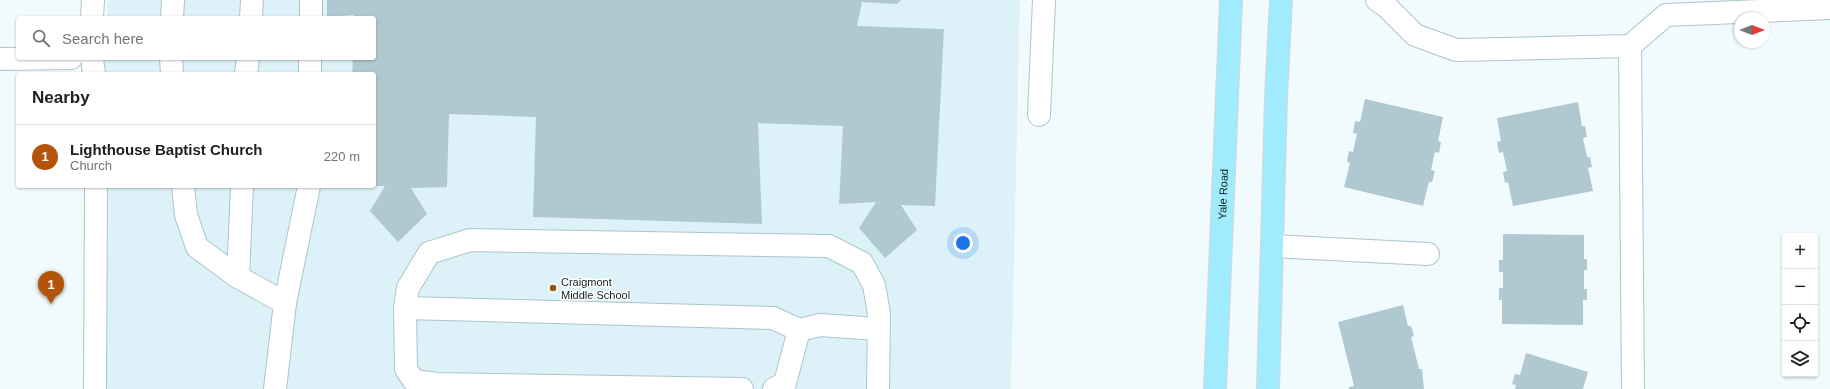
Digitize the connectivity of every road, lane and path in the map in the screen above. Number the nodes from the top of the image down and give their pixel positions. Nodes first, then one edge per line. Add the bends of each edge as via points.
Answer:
1 (93, 0) edge
2 (173, 0) edge
3 (252, 0) edge
4 (311, 0) edge
5 (1044, 0) edge
6 (1231, 0) edge
7 (1281, 0) edge
8 (1377, 0) edge
9 (1830, 8) edge
10 (92, 16) edge
11 (172, 16) edge
12 (250, 16) edge
13 (311, 16) edge
14 (1630, 46) junction
15 (0, 59) edge
16 (16, 59) edge
17 (92, 60) edge
18 (171, 60) edge
19 (248, 60) edge
20 (310, 60) edge
21 (94, 72) edge
22 (172, 72) edge
23 (246, 72) edge
24 (310, 72) edge
25 (1039, 115) dead end
26 (96, 188) edge
27 (183, 188) edge
28 (242, 188) edge
29 (309, 188) edge
30 (1272, 246) junction
31 (1428, 254) dead end
32 (238, 277) junction
33 (285, 303) junction
34 (404, 308) junction
35 (878, 329) junction
36 (799, 330) junction
37 (95, 389) edge
38 (275, 389) edge
39 (742, 389) edge
40 (774, 389) edge
41 (878, 389) edge
42 (1215, 389) edge
43 (1268, 389) edge
44 (1633, 389) edge

1 - 10 lane
2 - 11 lane
3 - 12 lane
4 - 13 lane
5 - 25 lane
6 - 42 main road, Yale Road
7 - 30 main road
8 - 14 lane via 1415,35 1456,50
9 - 14 lane via 1666,15
14 - 44 lane
15 - 16 lane
17 - 21 lane
18 - 22 lane
19 - 23 lane
20 - 24 lane
26 - 37 lane
27 - 32 lane via 186,215 197,247
28 - 32 lane
29 - 33 lane
30 - 31 lane
30 - 43 main road
32 - 33 lane
33 - 38 lane
34 - 35 lane via 408,288 429,253 470,240 829,246 862,263 874,286 879,314
34 - 36 lane via 773,318
34 - 39 lane via 406,368 414,381 438,384
35 - 36 lane via 820,325
35 - 41 lane
36 - 40 lane via 785,383

